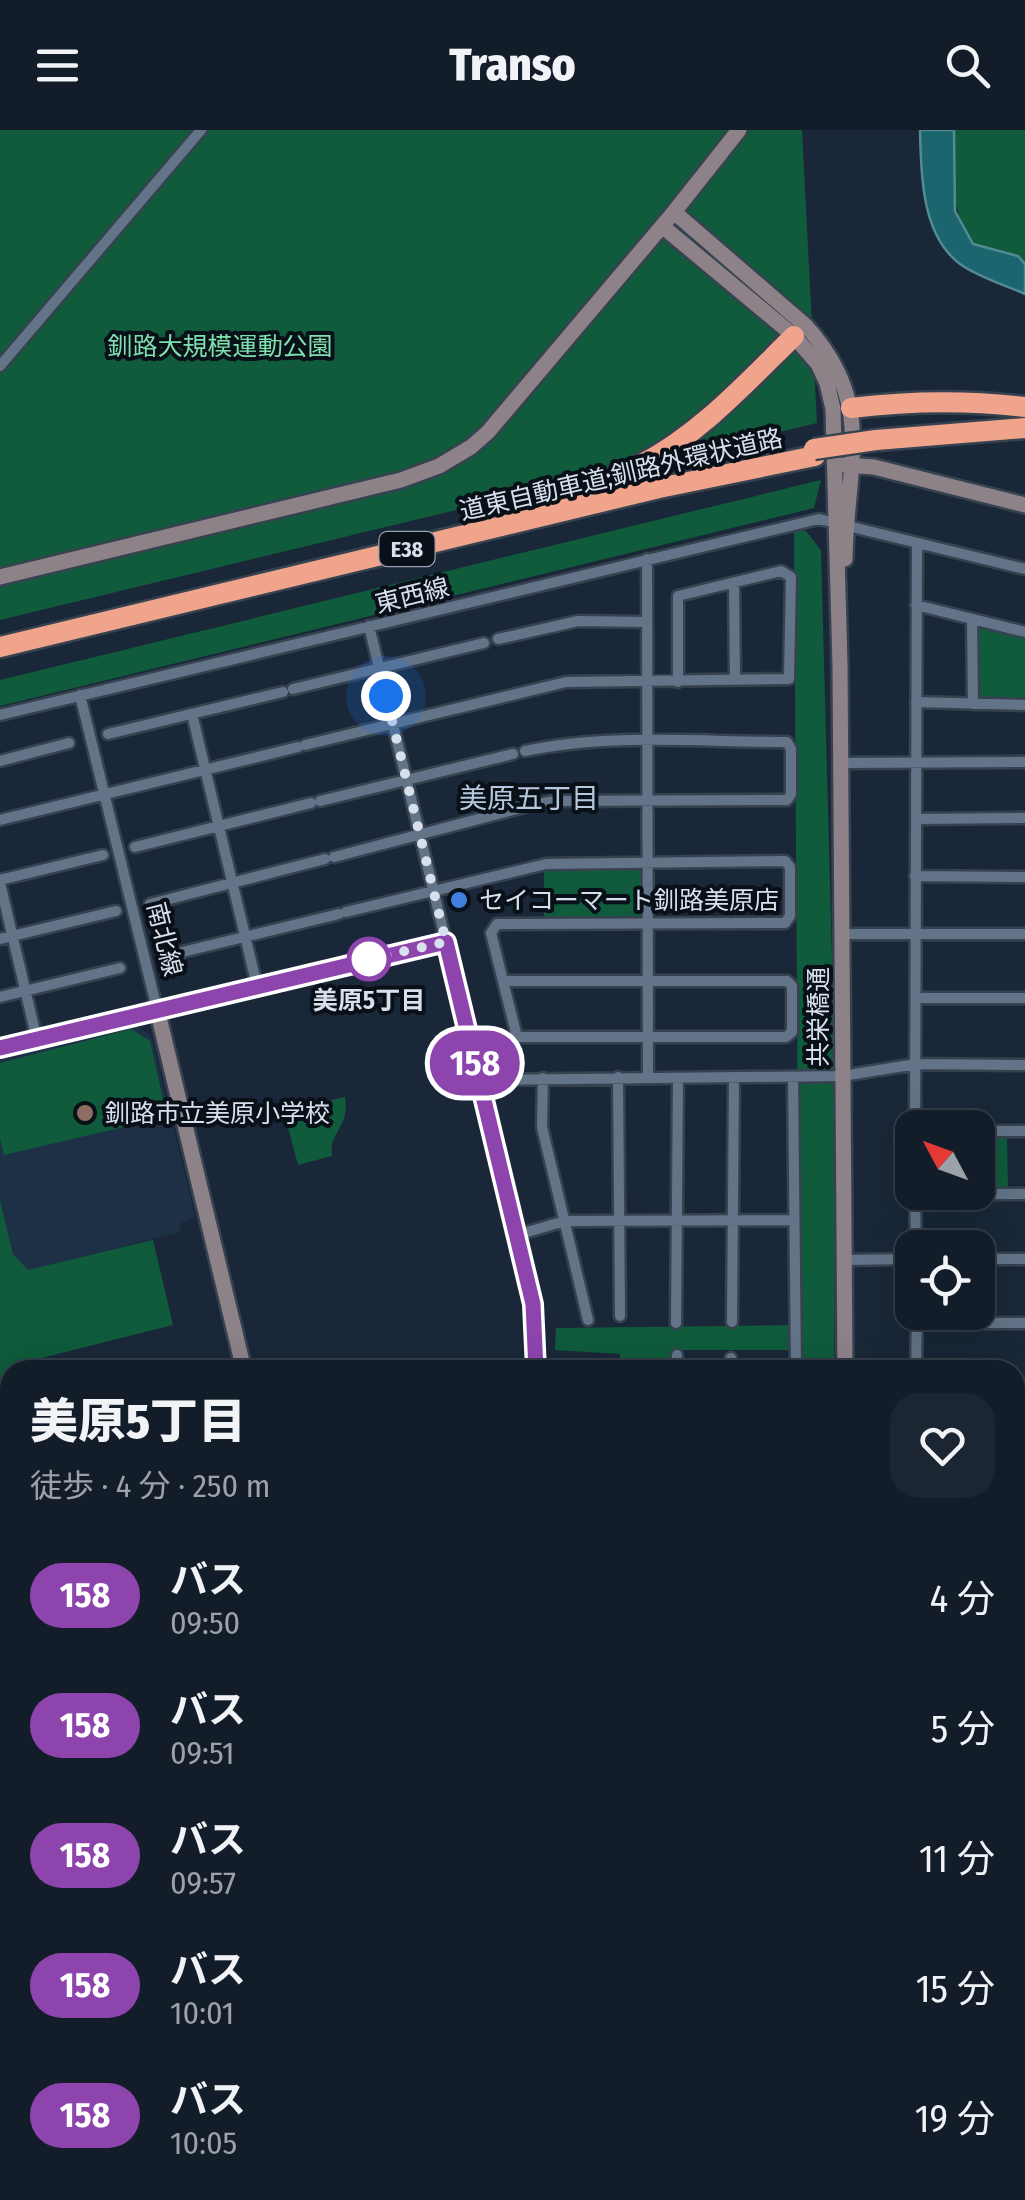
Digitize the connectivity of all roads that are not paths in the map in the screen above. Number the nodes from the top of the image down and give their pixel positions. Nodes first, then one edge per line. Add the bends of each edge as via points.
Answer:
1 (202, 130) edge
2 (738, 130) edge
3 (674, 212) junction
4 (662, 226) junction
5 (739, 279) junction
6 (800, 331) junction
7 (0, 366) edge
8 (1025, 407) edge
9 (842, 408) junction
10 (1025, 431) edge
11 (814, 452) junction
12 (852, 464) junction
13 (835, 467) junction
14 (1025, 505) edge
15 (492, 520) junction
16 (840, 524) junction
17 (916, 543) junction
18 (647, 559) junction
19 (1025, 569) edge
20 (0, 577) edge
21 (734, 583) junction
22 (916, 605) junction
23 (972, 619) junction
24 (646, 622) junction
25 (369, 626) junction
26 (1025, 632) edge
27 (498, 640) dead end
28 (484, 643) dead end
29 (0, 644) edge
30 (380, 668) junction
31 (734, 680) junction
32 (647, 682) junction
33 (678, 682) junction
34 (80, 696) junction
35 (916, 702) junction
36 (973, 704) junction
37 (1025, 705) edge
38 (192, 714) junction
39 (0, 715) edge
40 (393, 723) junction
41 (108, 734) dead end
42 (648, 741) junction
43 (69, 744) dead end
44 (526, 751) dead end
45 (513, 754) dead end
46 (0, 761) edge
47 (915, 762) junction
48 (1025, 762) edge
49 (841, 763) junction
50 (206, 770) junction
51 (407, 780) junction
52 (105, 794) junction
53 (650, 802) junction
54 (1025, 818) edge
55 (916, 819) junction
56 (0, 820) edge
57 (218, 826) junction
58 (420, 837) junction
59 (135, 847) dead end
60 (102, 855) dead end
61 (648, 861) junction
62 (916, 876) junction
63 (1025, 877) edge
64 (0, 882) edge
65 (233, 882) junction
66 (434, 892) junction
67 (150, 904) dead end
68 (116, 910) dead end
69 (648, 924) junction
70 (843, 934) junction
71 (1025, 934) edge
72 (916, 935) junction
73 (247, 937) junction
74 (6, 938) edge
75 (446, 942) junction
76 (166, 956) dead end
77 (120, 968) dead end
78 (649, 980) junction
79 (504, 981) junction
80 (257, 986) junction
81 (26, 991) junction
82 (0, 997) edge
83 (916, 998) junction
84 (1025, 998) edge
85 (157, 1009) junction
86 (648, 1037) junction
87 (37, 1040) junction
88 (0, 1048) edge
89 (916, 1064) junction
90 (1025, 1065) edge
91 (793, 1076) junction
92 (842, 1076) junction
93 (734, 1077) junction
94 (544, 1078) junction
95 (618, 1078) junction
96 (648, 1078) junction
97 (678, 1078) junction
98 (479, 1080) junction
99 (915, 1110) edge
100 (1025, 1130) edge
101 (995, 1131) edge
102 (995, 1194) edge
103 (1025, 1194) edge
104 (618, 1220) junction
105 (676, 1220) junction
106 (794, 1220) junction
107 (565, 1221) junction
108 (734, 1221) junction
109 (516, 1234) junction
110 (1025, 1258) edge
111 (895, 1259) edge
112 (995, 1259) edge
113 (844, 1260) junction
114 (620, 1316) dead end
115 (588, 1320) dead end
116 (732, 1322) dead end
117 (995, 1322) edge
118 (676, 1323) dead end
119 (1025, 1323) edge
120 (917, 1330) edge
121 (676, 1355) dead end
122 (242, 1360) edge
123 (536, 1360) edge
124 (676, 1360) edge
125 (796, 1360) edge
126 (845, 1360) edge
127 (916, 1360) edge

1 - 7 street
2 - 3 street
3 - 4 street
3 - 5 street
4 - 5 street
4 - 20 street via 488,432 440,466
5 - 6 street
6 - 9 street via 825,347 840,372
6 - 15 highway via 704,423 642,464
8 - 9 highway via 901,402
9 - 12 street
9 - 13 street
10 - 11 highway, 道東自動車道;釧路外環状道路 / E38, bridge
11 - 15 highway, 道東自動車道;釧路外環状道路 / E38
11 - 29 highway, 道東自動車道;釧路外環状道路 / E38
12 - 13 street
12 - 14 street
12 - 16 street
13 - 16 street
15 - 29 highway, 道東自動車道;釧路外環状道路 / E38
16 - 17 street, 東西線
16 - 18 street, 東西線 via 814,520
16 - 49 street, 共栄橋通
17 - 19 street, 東西線
17 - 22 street
18 - 24 street
18 - 25 street, 東西線
21 - 31 street
21 - 31 street via 781,571 791,577 789,679
21 - 33 street via 678,596
22 - 23 street
22 - 35 street
23 - 26 street
23 - 36 street
24 - 27 street via 578,621
24 - 32 street
25 - 30 street
25 - 34 street, 東西線
28 - 30 street
30 - 38 street
30 - 40 street
31 - 33 street
32 - 33 street
32 - 40 street via 566,682
32 - 42 street
34 - 39 street, 東西線
34 - 52 street, 南北線
35 - 36 street
35 - 47 street
36 - 37 street
38 - 41 street
38 - 50 street
40 - 50 street
40 - 51 street
42 - 44 street
42 - 53 street
42 - 53 street via 787,742 791,749 787,800
43 - 46 street
45 - 51 street
47 - 48 street
47 - 49 street
47 - 55 street
49 - 70 street, 共栄橋通
50 - 52 street
50 - 57 street
51 - 57 street
51 - 58 street
52 - 56 street
52 - 85 street, 南北線
53 - 58 street via 555,801
53 - 61 street
54 - 55 street
55 - 62 street
57 - 59 street
57 - 65 street
58 - 65 street
58 - 66 street
60 - 64 street
61 - 66 street via 546,864
61 - 69 street
61 - 69 street via 785,861 790,916 785,923
62 - 63 street
62 - 72 street
64 - 74 street
65 - 67 street
65 - 73 street
66 - 73 street
66 - 75 street
68 - 74 street
69 - 78 street
69 - 79 street via 498,924 491,934
70 - 72 street
70 - 92 street, 共栄橋通
71 - 72 street
72 - 83 street
73 - 76 street
73 - 80 street
74 - 81 street
75 - 80 street
75 - 98 street
77 - 81 street
78 - 79 street
78 - 86 street
78 - 86 street via 787,980 792,1032
79 - 86 street via 517,1036
80 - 85 street
81 - 82 street
81 - 87 street
83 - 84 street
83 - 89 street
85 - 87 street
85 - 122 street, 南北線
86 - 96 street
87 - 88 street
89 - 90 street
89 - 92 street
89 - 99 street
91 - 92 street
91 - 93 street
91 - 106 street
92 - 113 street, 共栄橋通
93 - 97 street
93 - 108 street
94 - 95 street
94 - 98 street
94 - 107 street via 542,1127
95 - 96 street
95 - 104 street
96 - 97 street
97 - 105 street
98 - 109 street
100 - 101 street
102 - 103 street
104 - 105 street
104 - 107 street
104 - 114 street
105 - 108 street
105 - 118 street
106 - 108 street
106 - 125 street
107 - 109 street
107 - 115 street
108 - 116 street
109 - 123 street via 533,1304
110 - 112 street
111 - 113 street
113 - 126 street, 共栄橋通
117 - 119 street
120 - 127 street
121 - 124 street

